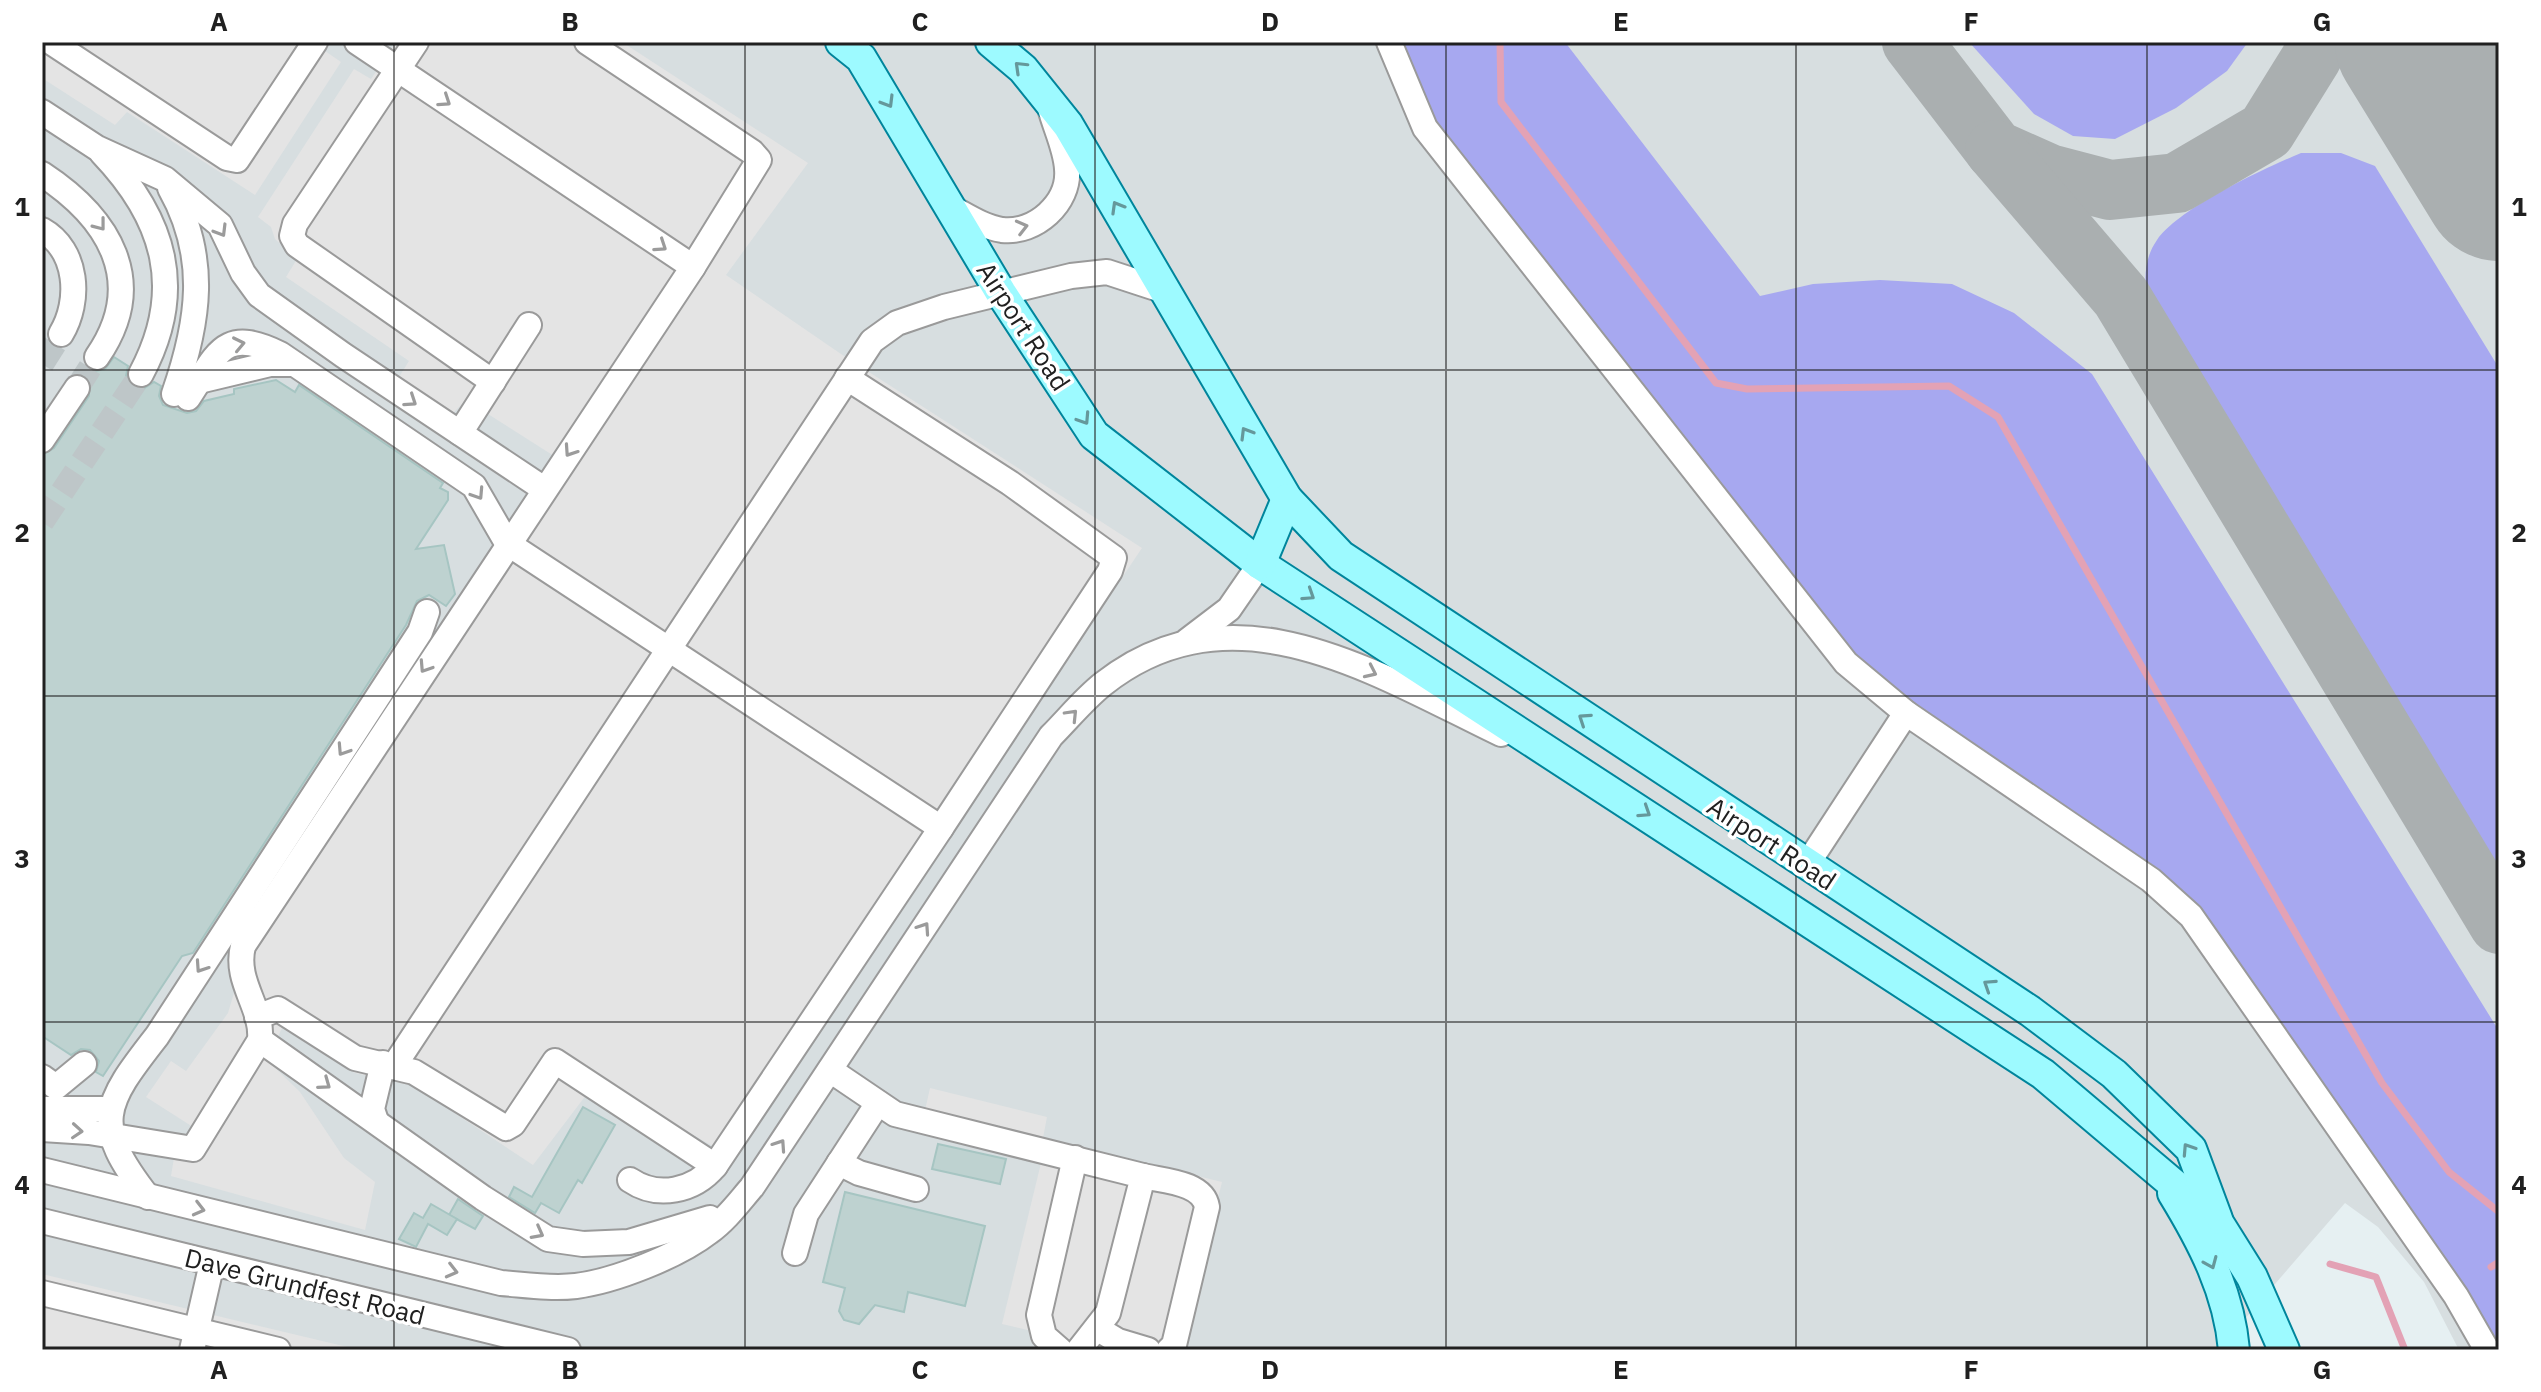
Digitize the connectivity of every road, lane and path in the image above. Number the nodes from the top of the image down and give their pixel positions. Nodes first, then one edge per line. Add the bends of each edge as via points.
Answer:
1 (51, 42) edge
2 (315, 42) edge
3 (357, 42) edge
4 (416, 42) edge
5 (587, 42) edge
6 (841, 42) edge
7 (991, 42) edge
8 (1389, 42) edge
9 (398, 70) junction
10 (1046, 96) junction
11 (42, 112) edge
12 (97, 148) junction
13 (42, 174) edge
14 (165, 179) junction
15 (950, 207) junction
16 (42, 230) edge
17 (693, 267) junction
18 (1165, 291) junction
19 (1001, 293) junction
20 (529, 325) dead end
21 (61, 334) tunnel mouth
22 (97, 357) tunnel mouth
23 (141, 374) tunnel mouth
24 (847, 378) junction
25 (493, 382) junction
26 (77, 388) tunnel mouth
27 (460, 433) junction
28 (42, 440) edge
29 (544, 489) junction
30 (1287, 499) junction
31 (507, 543) junction
32 (1260, 564) junction
33 (427, 612) dead end
34 (1187, 641) junction
35 (669, 649) junction
36 (1906, 713) junction
37 (1597, 781) junction
38 (941, 828) junction
39 (1806, 866) junction
40 (258, 1029) junction
41 (84, 1064) dead end
42 (389, 1065) junction
43 (830, 1070) junction
44 (42, 1077) edge
45 (878, 1103) junction
46 (42, 1109) edge
47 (110, 1109) junction
48 (376, 1121) junction
49 (42, 1129) edge
50 (112, 1135) junction
51 (1075, 1158) junction
52 (839, 1163) junction
53 (715, 1166) junction
54 (42, 1170) edge
55 (2159, 1171) junction
56 (1143, 1176) junction
57 (630, 1180) dead end
58 (916, 1189) dead end
59 (148, 1197) junction
60 (734, 1208) junction
61 (42, 1221) edge
62 (2217, 1221) junction
63 (795, 1253) dead end
64 (212, 1263) junction
65 (42, 1293) edge
66 (1098, 1329) junction
67 (194, 1340) edge
68 (278, 1350) edge
69 (568, 1350) edge
70 (1060, 1350) edge
71 (1079, 1350) edge
72 (1148, 1350) edge
73 (1169, 1350) edge
74 (2234, 1350) edge
75 (2284, 1350) edge
76 (2487, 1350) edge

1 - 2 street via 237,160
3 - 9 street
4 - 9 street
5 - 17 street via 759,160
6 -> 15 main road, Airport Road via 861,58
10 -> 7 main road, Airport Road
8 - 36 street via 1425,128 1846,663
9 -> 17 street
9 - 25 street via 292,236 297,245
15 -> 10 street via 1004,230 1038,222 1055,208 1068,169
18 -> 10 main road, Airport Road via 1084,150
11 - 12 street
12 - 14 street
12 - 23 street via 131,184 164,261 163,316
13 -> 22 street via 93,215 109,235 117,260 116,316
14 -> 27 street via 220,225 259,295
14 -> 31 street via 186,216 194,245 197,292 187,391 220,350 251,341 294,364 474,486
15 - 19 main road, Airport Road
16 - 21 street via 52,236 71,270 72,312
17 -> 29 street
18 - 19 street via 1107,272
30 -> 18 main road, Airport Road
19 - 24 street via 897,323 872,341
19 -> 32 main road, Airport Road via 1094,435
20 - 25 street
24 - 35 street
24 - 38 street via 1010,483 1114,558
25 - 27 street
26 - 28 street
27 - 29 street
29 - 31 street
30 - 32 main road
39 -> 30 main road, Airport Road via 1362,571
31 - 35 street
31 -> 40 street via 243,946 241,975
32 - 34 street via 1229,609
32 -> 37 main road, Airport Road
33 -> 47 street via 420,632 129,1072
34 -> 37 street via 1256,638 1318,649
43 -> 34 street via 1051,736 1103,684
35 - 38 street
35 - 42 street
36 - 39 street
36 - 76 street via 2151,880 2191,916 2456,1296
37 -> 55 main road, Airport Road via 2043,1074
38 - 53 street
62 -> 39 main road, Airport Road via 2191,1149 2114,1074 2030,1011
40 - 42 street via 278,1009 355,1058
40 -> 48 street
40 - 50 street via 193,1149
41 - 44 street via 56,1087
42 - 48 street via 372,1109
42 - 53 street via 422,1077 506,1128 555,1061
43 - 45 street
60 -> 43 street
45 - 51 street via 895,1114
45 - 52 street
46 - 47 street
47 - 50 street
48 -> 60 street via 508,1216 564,1243 629,1242 692,1226
49 -> 50 street
50 - 59 street via 122,1163
51 - 56 street
51 - 70 street via 1039,1315 1044,1336
52 - 58 street
52 - 63 street via 806,1214
53 - 57 street via 679,1190 648,1189
54 - 59 street
55 - 62 main road, Airport Road
55 -> 74 main road via 2207,1254 2226,1300
56 - 66 street via 1115,1294
56 - 73 street via 1193,1188 1207,1207
59 -> 60 street via 501,1283 542,1287 577,1286 641,1266 709,1232
61 - 64 street, Dave Grundfest Road
62 - 75 main road, Airport Road via 2252,1277
64 - 67 street
64 - 69 street, Dave Grundfest Road
65 - 67 street
66 - 71 street
66 - 72 street
67 - 68 street

